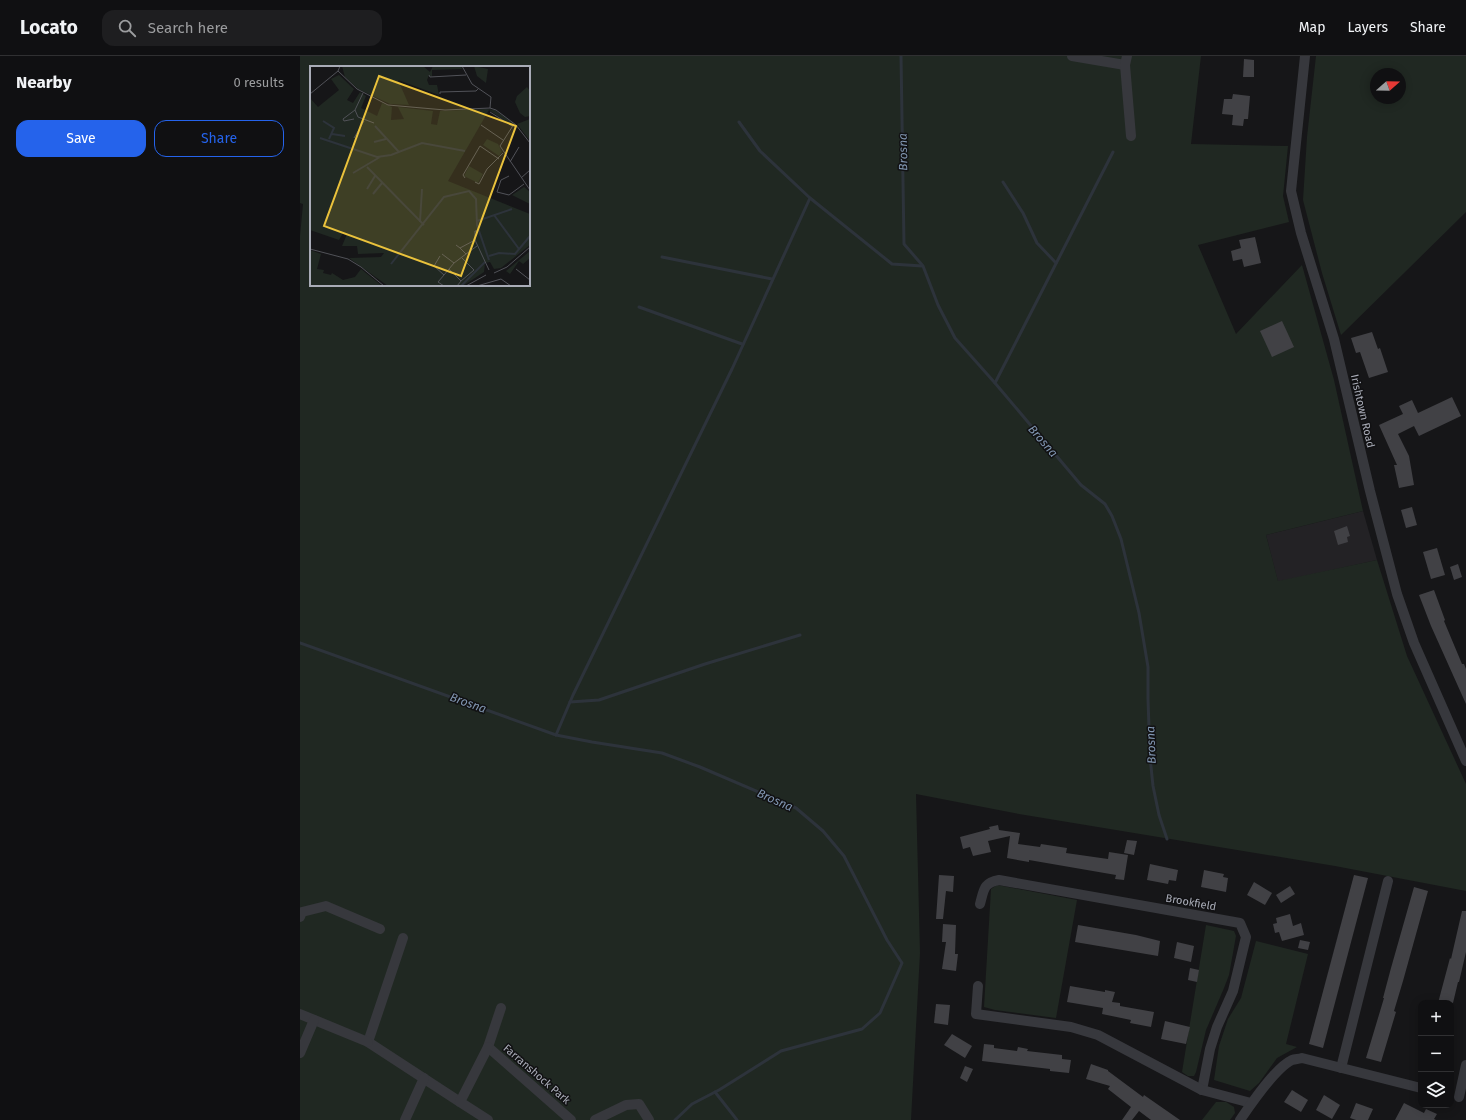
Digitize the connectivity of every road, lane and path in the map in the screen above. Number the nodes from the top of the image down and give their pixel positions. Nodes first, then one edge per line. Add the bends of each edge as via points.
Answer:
1 (1072, 56) edge
2 (1306, 56) edge
3 (1126, 61) edge
4 (1131, 136) dead end
5 (1466, 761) edge
6 (1388, 881) dead end
7 (980, 904) dead end
8 (300, 917) edge
9 (380, 929) dead end
10 (403, 938) dead end
11 (978, 986) dead end
12 (501, 1008) dead end
13 (300, 1014) edge
14 (314, 1020) junction
15 (368, 1042) junction
16 (488, 1046) junction
17 (300, 1053) edge
18 (1466, 1065) edge
19 (1341, 1068) junction
20 (424, 1078) junction
21 (1418, 1087) edge
22 (1202, 1090) junction
23 (1459, 1097) edge
24 (460, 1102) junction
25 (1252, 1103) junction
26 (405, 1120) edge
27 (488, 1120) edge
28 (571, 1120) edge
29 (595, 1120) edge
30 (648, 1120) edge
31 (1240, 1120) edge

1 - 3 street
2 - 5 street, Irishtown Road via 1291,191 1301,233 1334,339 1397,594 1414,643
3 - 4 street
6 - 19 street
7 - 22 street, Brookfield via 985,888 990,882 999,880 1240,923 1246,937 1233,991 1210,1049
8 - 9 street via 302,912 326,906
10 - 15 street
11 - 22 street via 976,1014 1071,1027 1098,1035
12 - 16 street, Farranshock Park
13 - 14 street
14 - 15 street
14 - 17 street
15 - 20 street
16 - 24 street, Farranshock Park
16 - 28 street, Farranshock Park
18 - 23 street
19 - 21 street
19 - 25 street via 1302,1058 1292,1060 1281,1068
20 - 24 street
20 - 26 street
22 - 25 street
24 - 27 street
25 - 31 street
29 - 30 street via 626,1106 639,1104

